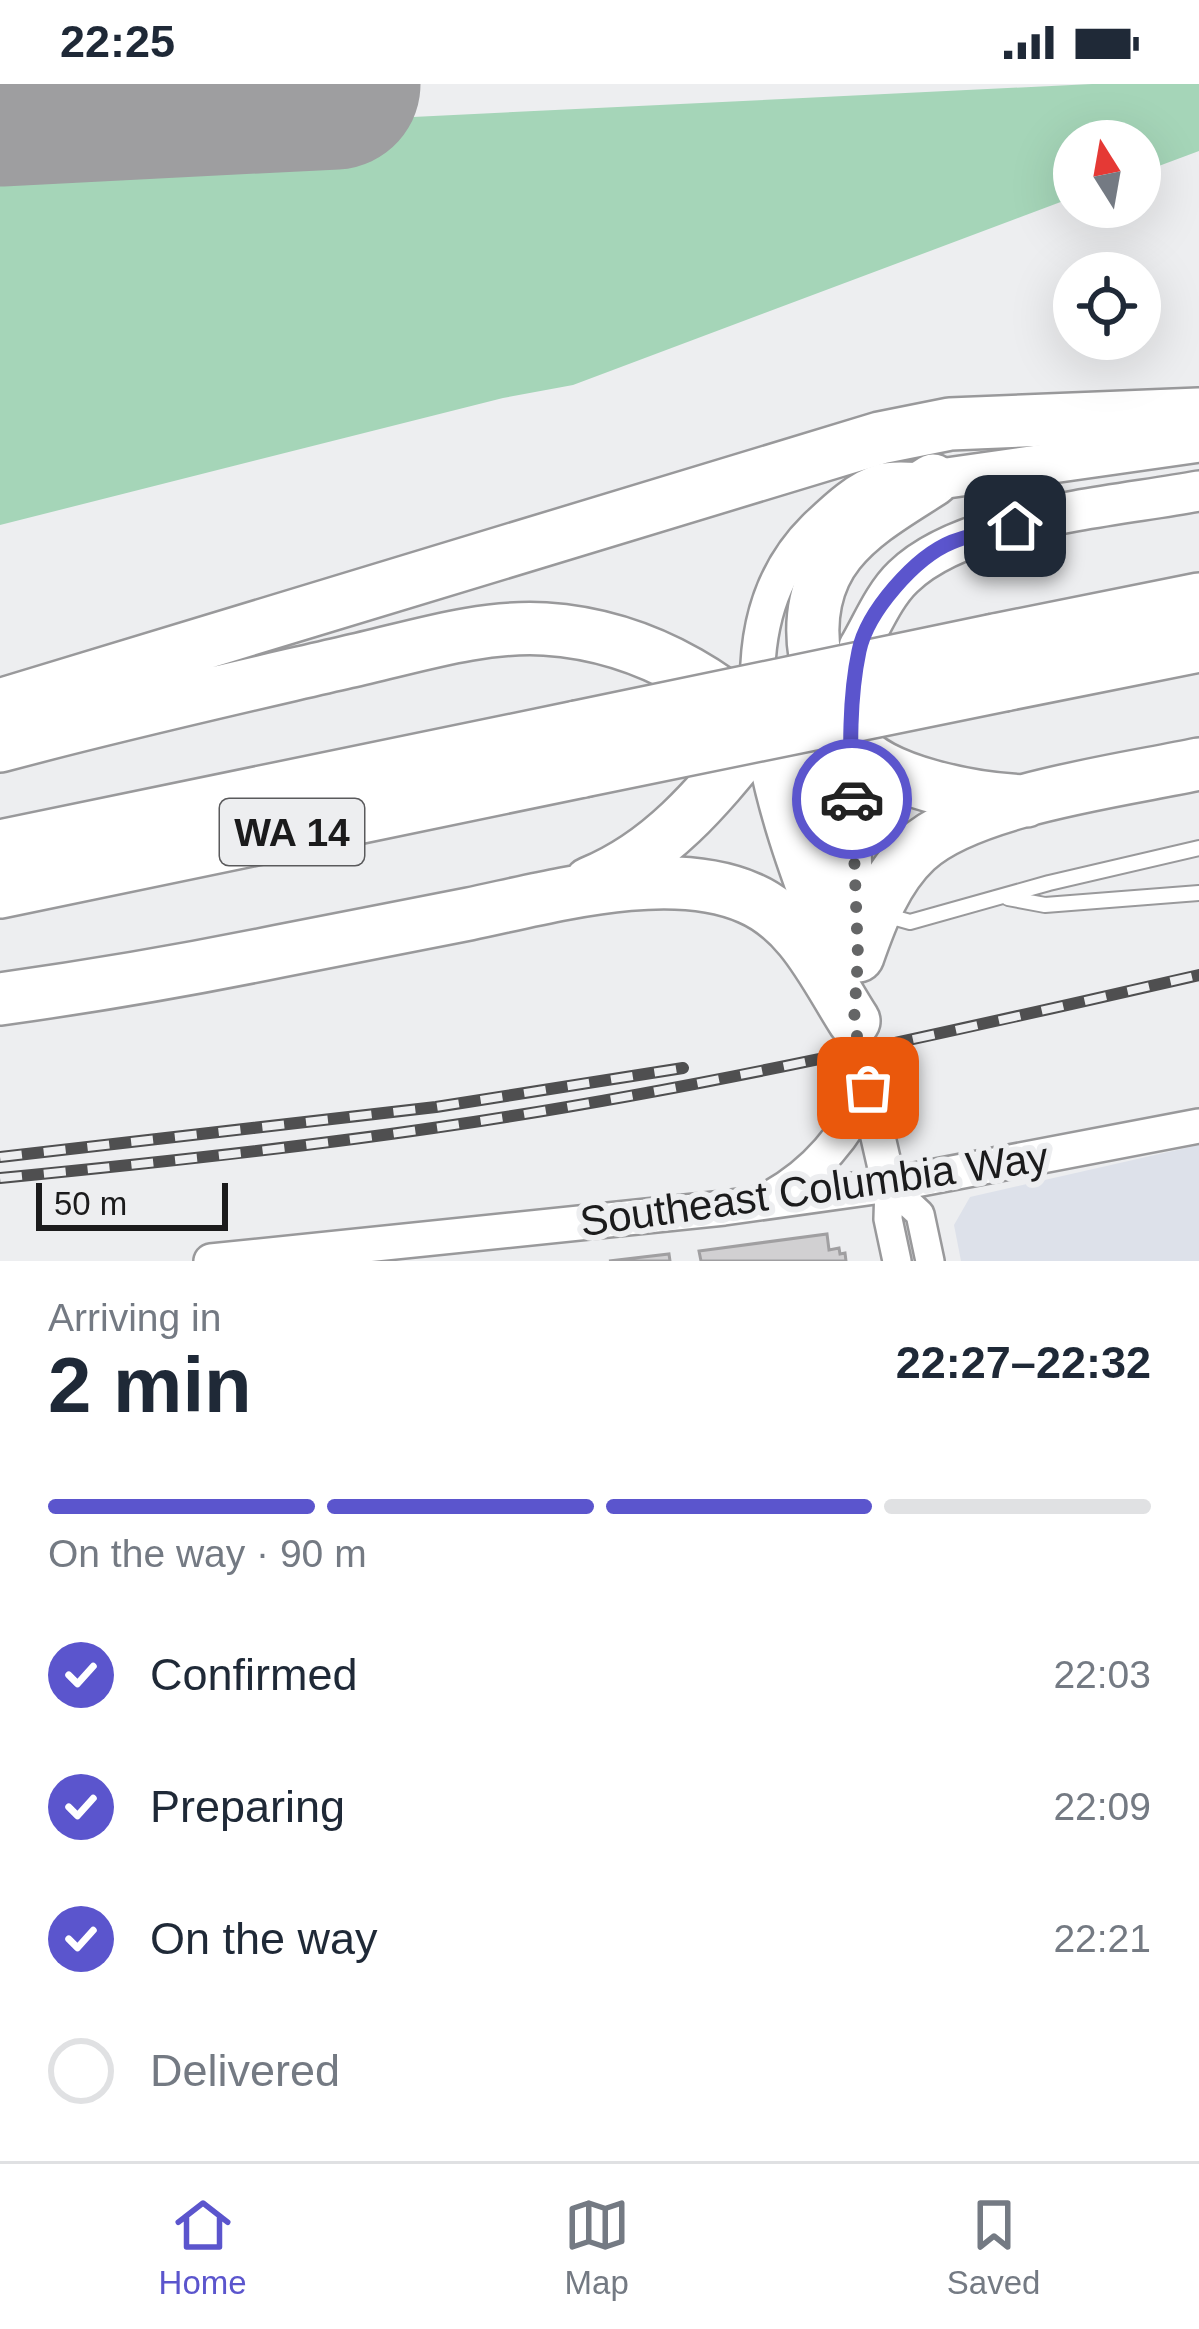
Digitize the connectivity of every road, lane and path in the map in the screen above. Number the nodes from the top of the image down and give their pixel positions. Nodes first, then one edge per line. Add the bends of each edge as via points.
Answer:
1 (1199, 414) edge
2 (1199, 442) edge
3 (934, 481) junction
4 (1199, 491) edge
5 (1199, 599) edge
6 (1199, 646) edge
7 (859, 647) junction
8 (1000, 663) junction
9 (819, 682) junction
10 (0, 705) edge
11 (763, 729) junction
12 (850, 744) junction
13 (0, 746) edge
14 (580, 749) junction
15 (1199, 764) edge
16 (1026, 801) junction
17 (0, 846) edge
18 (1199, 848) edge
19 (0, 892) edge
20 (1199, 893) edge
21 (562, 895) junction
22 (1003, 897) junction
23 (866, 934) junction
24 (0, 999) edge
25 (854, 1022) junction
26 (868, 1088) junction
27 (1199, 1126) edge
28 (890, 1186) junction
29 (762, 1202) junction
30 (211, 1261) edge
31 (897, 1261) edge
32 (930, 1261) edge

1 - 10 highway via 950,424 880,438
2 - 3 main road
3 - 9 highway via 837,554 814,604
3 - 11 street via 882,480 844,501 785,566 763,621
4 - 7 main road via 951,542 898,581
5 - 8 highway, WA 14
6 - 8 highway, WA 14
7 - 9 highway
7 - 12 street
8 - 14 highway, WA 14, bridge
9 - 11 highway
9 - 12 highway
11 - 13 highway via 722,691 664,662 604,639 545,629 480,632
11 - 21 highway via 674,831
11 - 23 highway via 799,774
11 - 25 street via 780,826
12 - 16 highway via 951,793
12 - 23 street
14 - 17 highway, WA 14
14 - 19 highway, WA 14
15 - 16 highway
16 - 23 highway via 917,849
18 - 22 lane
20 - 22 lane via 1045,905
21 - 24 highway via 154,977
21 - 25 highway via 669,883 750,898 805,942
22 - 23 lane
23 - 25 street
25 - 26 street
26 - 28 street
26 - 29 street via 828,1153
27 - 28 street, Southeast Columbia Way
28 - 29 street, Southeast Columbia Way
28 - 31 street
28 - 32 street via 920,1214
29 - 30 street, Southeast Columbia Way

